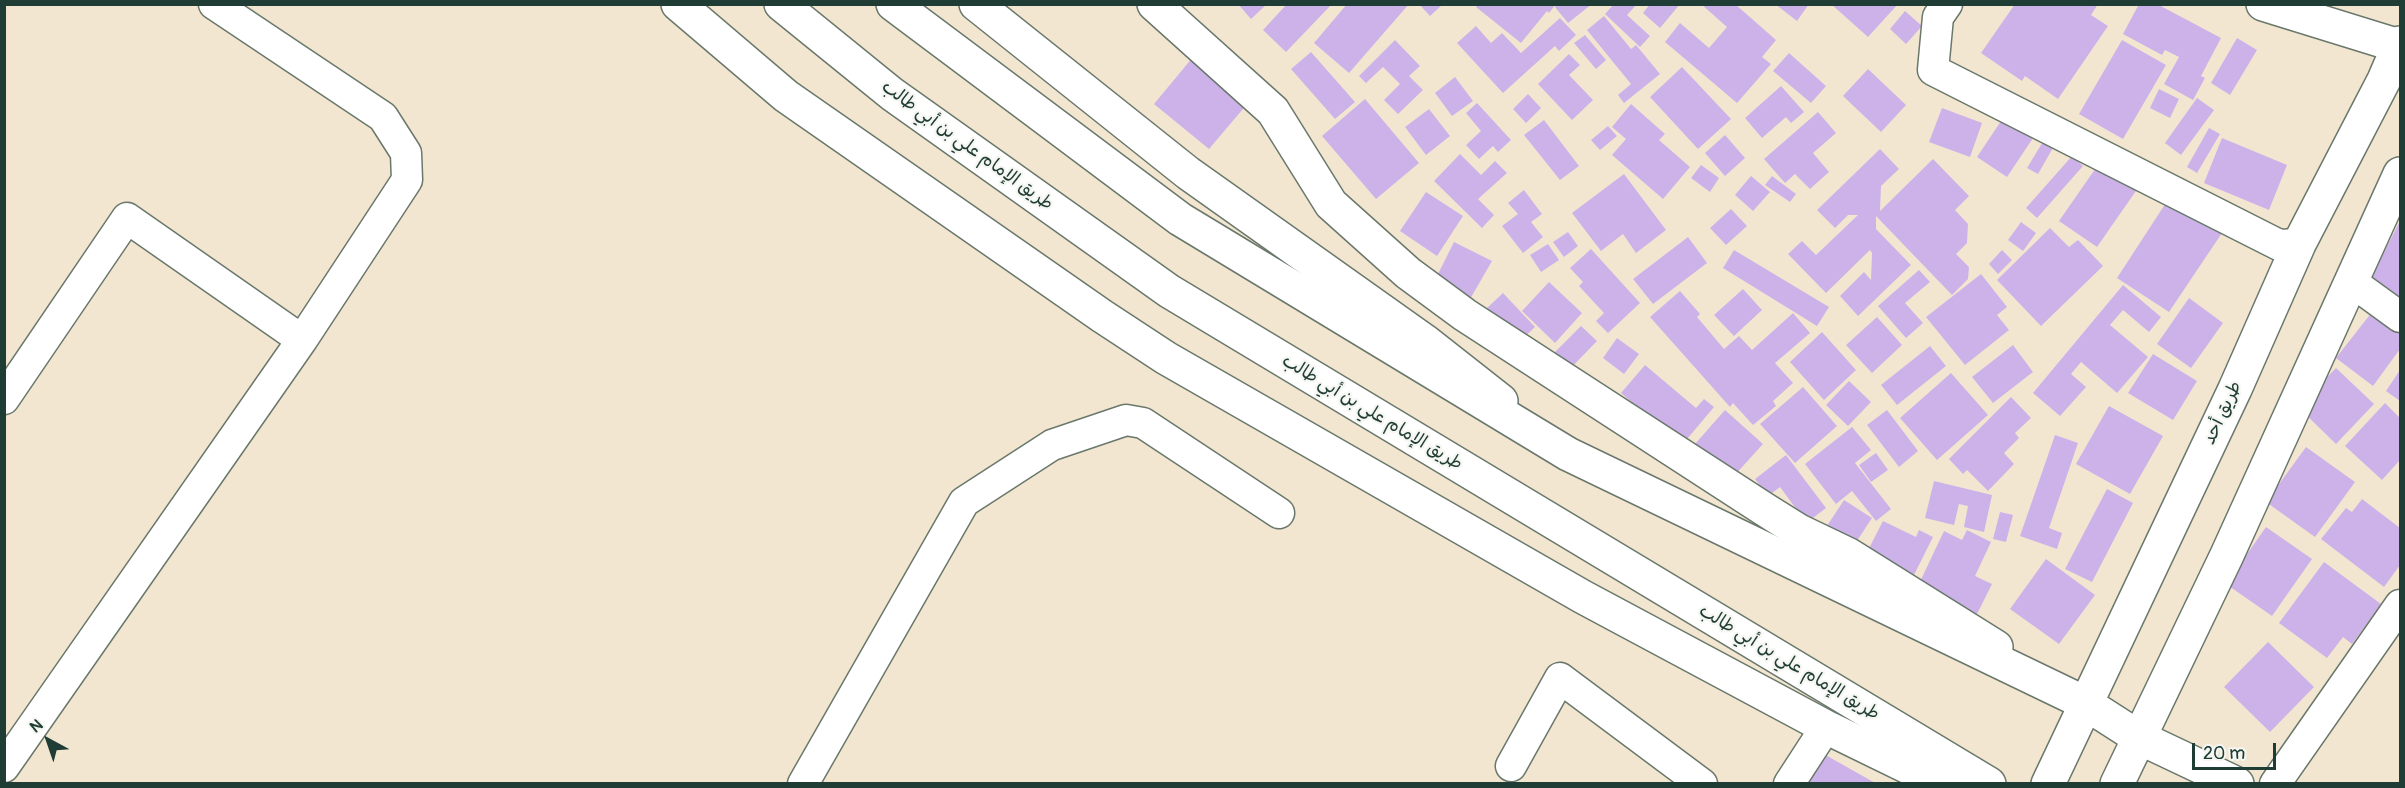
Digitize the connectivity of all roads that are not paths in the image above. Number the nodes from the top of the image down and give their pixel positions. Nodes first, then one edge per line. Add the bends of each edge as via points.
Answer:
1 (214, 4) edge
2 (678, 4) edge
3 (782, 4) edge
4 (892, 4) edge
5 (976, 4) edge
6 (1154, 4) edge
7 (1947, 4) edge
8 (2263, 4) edge
9 (2400, 45) edge
10 (2400, 174) edge
11 (2299, 244) junction
12 (2352, 282) junction
13 (2400, 317) edge
14 (302, 340) junction
15 (4, 399) edge
16 (1568, 454) junction
17 (1279, 513) dead end
18 (2400, 605) edge
19 (2085, 703) junction
20 (1826, 727) junction
21 (2138, 737) junction
22 (1511, 766) dead end
23 (4, 767) edge
24 (803, 783) edge
25 (1702, 783) edge
26 (1789, 783) edge
27 (1943, 783) edge
28 (1989, 783) edge
29 (2048, 783) edge
30 (2117, 783) edge
31 (2237, 783) edge
32 (2275, 783) edge

1 - 14 street via 383,117 406,153 407,180
2 - 20 main road via 786,96 1166,358 1583,597
3 - 28 main road, طريق الإمام علي بن أبي طالب via 892,94 1169,291
4 - 16 main road via 1180,219
5 - 16 main road via 1188,173 1426,342
6 - 19 main road via 1272,111 1331,204 1408,273 1764,509 1849,555
7 - 11 street via 1938,17 1933,70 2279,245
8 - 9 main road
9 - 11 main road, طريق أحد
10 - 12 main road
11 - 19 main road, طريق أحد via 2235,389
12 - 13 street
12 - 21 main road via 2227,555
14 - 15 street via 127,218
14 - 23 street
16 - 19 main road
17 - 24 street via 1143,423 1126,420 1052,445 964,502
18 - 32 street
19 - 21 main road
19 - 29 main road, طريق أحد
20 - 26 street
20 - 27 main road
21 - 30 main road
21 - 31 main road
22 - 25 street via 1560,678

